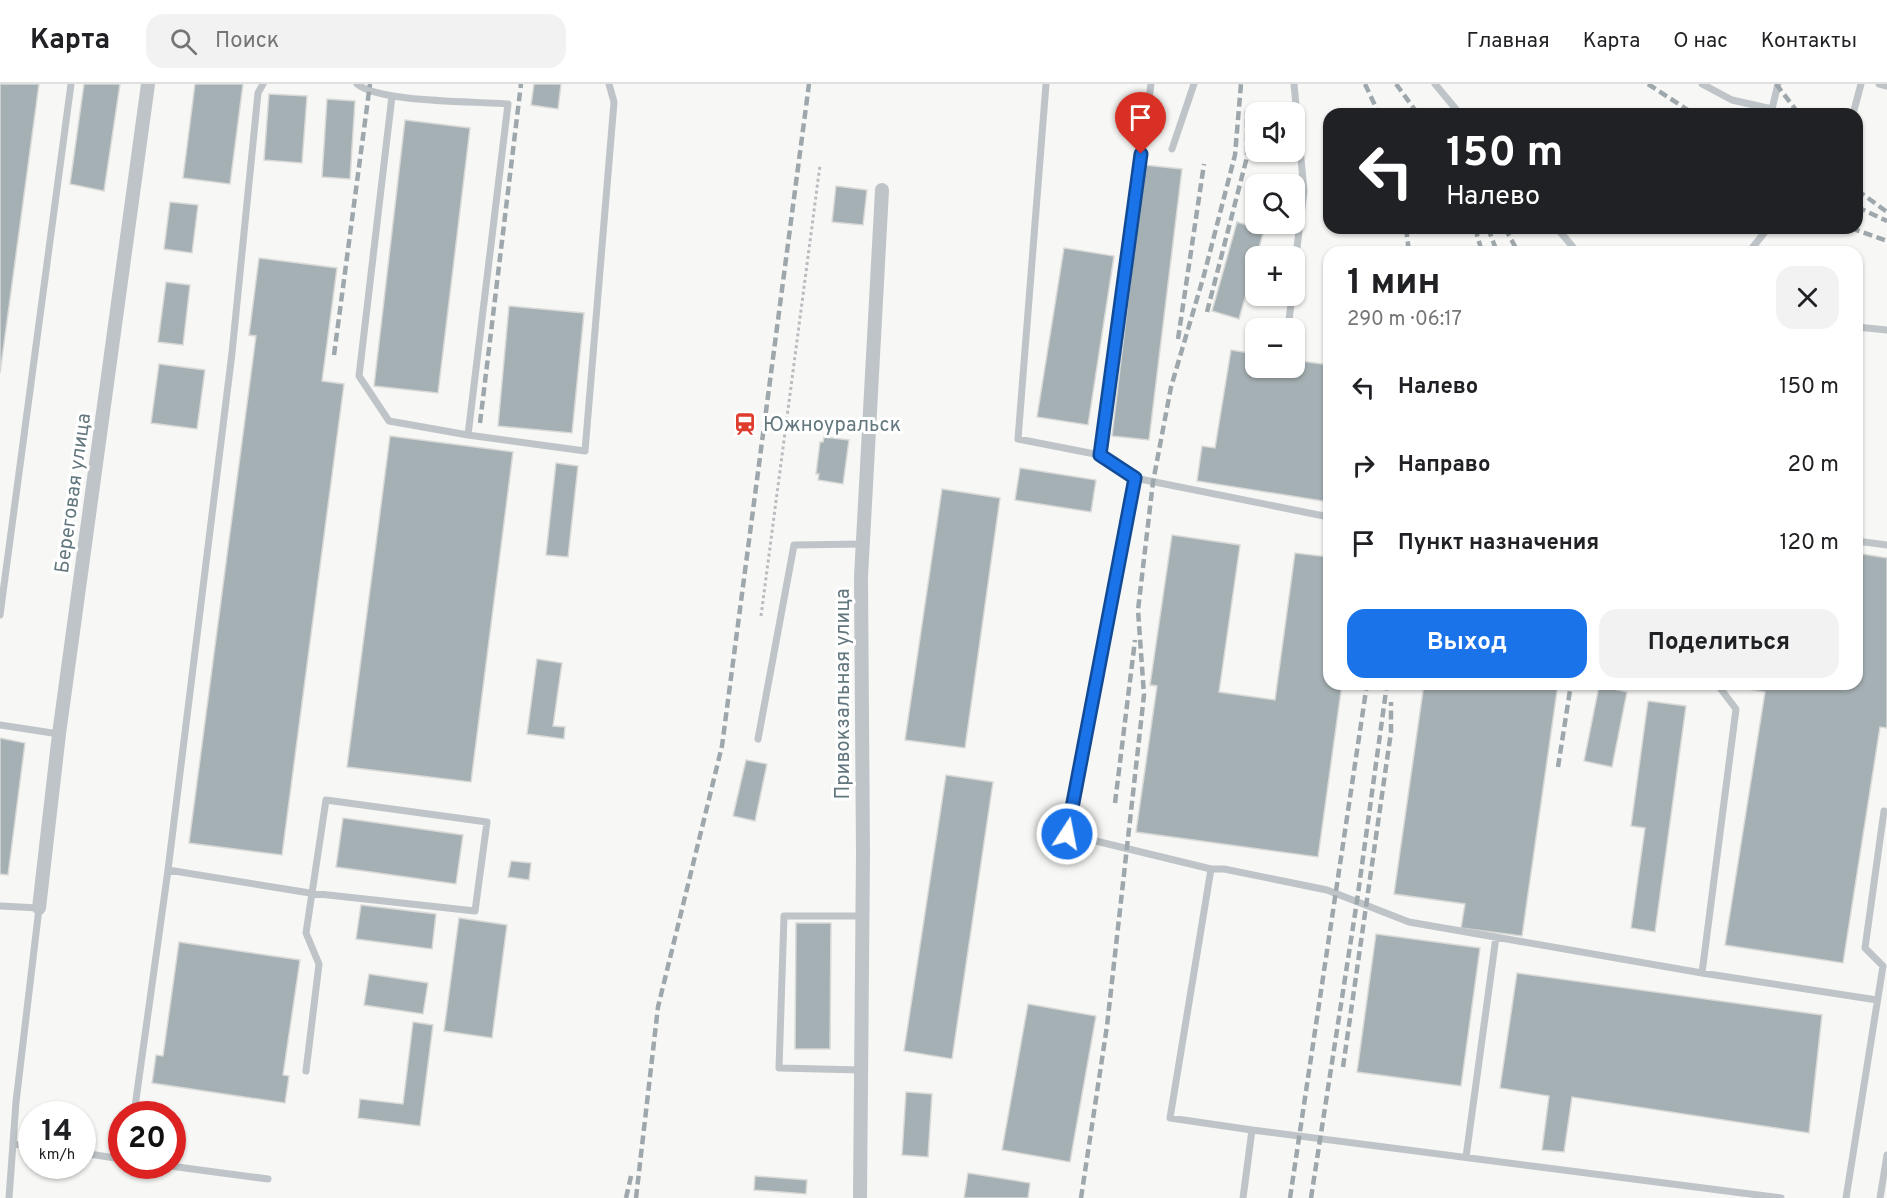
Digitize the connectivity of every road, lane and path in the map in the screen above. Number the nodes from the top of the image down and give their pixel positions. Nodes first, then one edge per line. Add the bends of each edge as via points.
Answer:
1 (71, 84) edge
2 (148, 84) edge
3 (263, 84) edge
4 (357, 84) edge
5 (609, 84) edge
6 (1046, 84) edge
7 (1150, 84) edge
8 (1194, 84) edge
9 (1294, 84) edge
10 (1434, 84) edge
11 (1702, 84) edge
12 (1778, 84) edge
13 (1861, 84) edge
14 (1879, 84) edge
15 (1887, 86) edge
16 (392, 96) junction
17 (1455, 108) edge
18 (1763, 108) edge
19 (1775, 108) edge
20 (1855, 108) edge
21 (1172, 149) dead end
22 (820, 165) dead end
23 (882, 189) dead end
24 (1562, 234) edge
25 (1763, 234) edge
26 (1297, 246) edge
27 (1572, 246) edge
28 (1754, 246) edge
29 (1863, 328) edge
30 (1887, 330) edge
31 (468, 435) junction
32 (1100, 455) junction
33 (1135, 478) junction
34 (1323, 516) edge
35 (1863, 542) edge
36 (863, 544) junction
37 (1887, 544) edge
38 (0, 615) edge
39 (761, 616) dead end
40 (1721, 690) edge
41 (0, 725) edge
42 (59, 734) junction
43 (758, 739) dead end
44 (1884, 812) dead end
45 (1211, 869) junction
46 (168, 870) junction
47 (310, 893) junction
48 (0, 906) edge
49 (39, 908) junction
50 (862, 916) junction
51 (1496, 937) junction
52 (1885, 967) edge
53 (1702, 973) junction
54 (1877, 1000) junction
55 (861, 1070) junction
56 (306, 1071) dead end
57 (136, 1101) edge
58 (1252, 1130) junction
59 (13, 1144) junction
60 (18, 1145) edge
61 (1887, 1155) edge
62 (1466, 1157) junction
63 (186, 1168) edge
64 (268, 1179) dead end
65 (9, 1198) edge
66 (860, 1198) edge
67 (1243, 1198) edge
68 (1781, 1198) edge
69 (1846, 1198) edge
70 (1880, 1198) edge

1 - 38 lane
2 - 42 street, Береговая улица
3 - 46 lane via 258,93 232,353
4 - 16 lane via 366,92
5 - 31 lane via 614,102 585,451
6 - 32 lane via 1018,439
7 - 32 lane
8 - 21 lane
9 - 26 lane via 1304,191
10 - 17 lane
11 - 18 lane via 1732,100
12 - 19 lane
13 - 20 lane
14 - 15 lane
16 - 31 lane via 358,376 390,421
16 - 31 lane via 508,104
22 - 39 path
23 - 36 street, Привокзальная улица
24 - 27 lane
25 - 28 lane
29 - 30 lane
32 - 33 lane
33 - 34 lane
33 - 45 lane via 1067,834
35 - 37 lane
36 - 43 lane via 794,545
36 - 50 street, Привокзальная улица
40 - 53 lane via 1736,709
41 - 42 lane
42 - 49 street, Береговая улица
44 - 52 lane via 1865,948
45 - 51 lane via 1327,890 1409,921
45 - 58 lane via 1170,1118
46 - 47 lane
46 - 57 lane
47 - 47 lane via 326,800 487,822 475,911
47 - 56 lane via 306,933 319,964
48 - 49 lane
49 - 59 lane
50 - 55 street, Привокзальная улица
50 - 55 lane via 784,916 779,1068
51 - 53 lane
51 - 62 lane
52 - 54 lane
53 - 54 lane
54 - 69 lane
55 - 66 street, Привокзальная улица
58 - 62 lane
58 - 67 lane
59 - 60 lane
59 - 65 lane
61 - 70 lane
62 - 68 lane
63 - 64 lane

